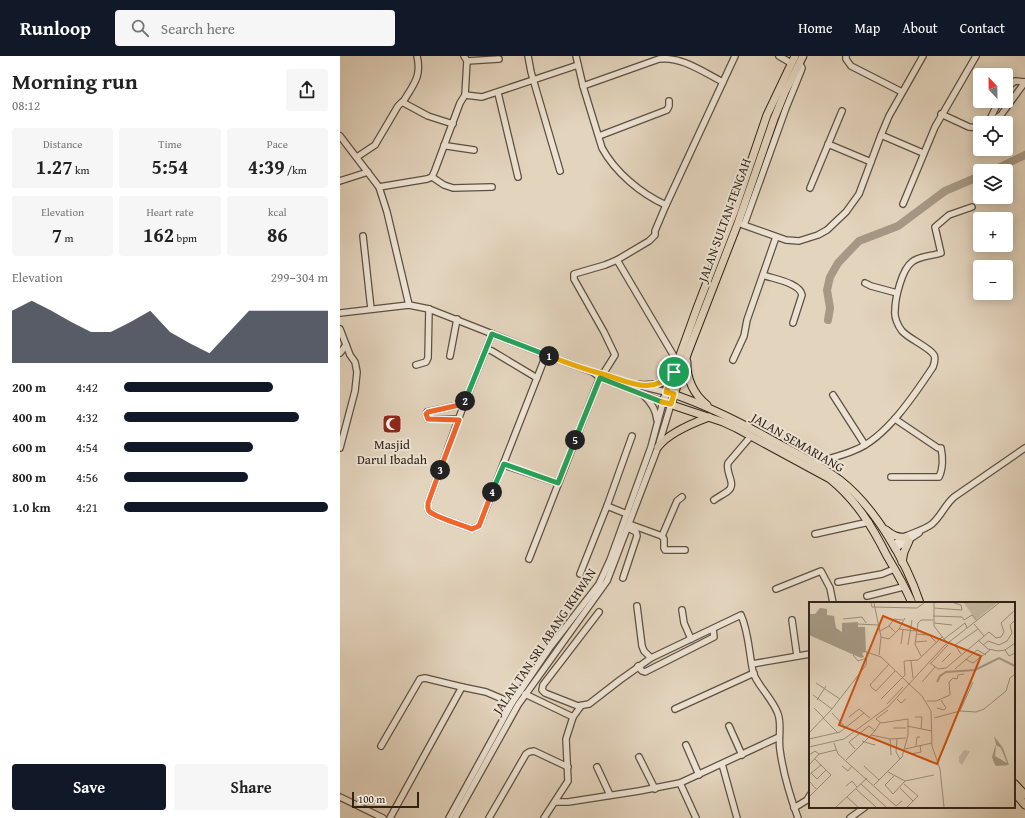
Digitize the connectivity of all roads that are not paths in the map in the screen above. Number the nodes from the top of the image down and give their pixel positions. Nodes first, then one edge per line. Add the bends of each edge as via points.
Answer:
1 (417, 56) edge
2 (528, 56) edge
3 (576, 56) edge
4 (735, 56) edge
5 (779, 56) edge
6 (795, 56) edge
7 (803, 56) edge
8 (846, 56) edge
9 (923, 56) edge
10 (976, 56) edge
11 (466, 58) edge
12 (499, 59) dead end
13 (791, 63) junction
14 (578, 65) junction
15 (534, 79) junction
16 (723, 82) junction
17 (1013, 82) edge
18 (1025, 82) edge
19 (583, 86) junction
20 (902, 92) junction
21 (498, 93) junction
22 (464, 95) junction
23 (669, 101) dead end
24 (403, 102) junction
25 (842, 111) dead end
26 (942, 114) junction
27 (1000, 116) edge
28 (453, 124) junction
29 (973, 127) edge
30 (881, 135) junction
31 (340, 136) edge
32 (599, 136) junction
33 (828, 144) junction
34 (444, 145) junction
35 (474, 150) dead end
36 (923, 153) junction
37 (357, 157) junction
38 (871, 162) junction
39 (560, 171) dead end
40 (368, 172) junction
41 (432, 176) junction
42 (518, 177) dead end
43 (340, 181) edge
44 (379, 187) junction
45 (492, 187) dead end
46 (810, 188) dead end
47 (903, 204) dead end
48 (666, 205) junction
49 (972, 208) dead end
50 (741, 224) junction
51 (363, 236) dead end
52 (776, 237) junction
53 (617, 260) junction
54 (763, 275) junction
55 (865, 283) dead end
56 (898, 293) junction
57 (409, 305) junction
58 (430, 308) junction
59 (371, 309) junction
60 (340, 313) edge
61 (457, 319) junction
62 (793, 323) dead end
63 (340, 329) edge
64 (492, 334) junction
65 (346, 345) junction
66 (486, 349) junction
67 (688, 352) junction
68 (340, 353) edge
69 (546, 355) junction
70 (450, 356) dead end
71 (675, 358) dead end
72 (733, 360) dead end
73 (416, 365) dead end
74 (674, 372) junction
75 (601, 376) junction
76 (537, 378) junction
77 (639, 385) junction
78 (641, 393) junction
79 (670, 393) junction
80 (833, 395) dead end
81 (663, 402) junction
82 (464, 404) junction
83 (671, 404) junction
84 (710, 408) junction
85 (708, 417) junction
86 (895, 419) junction
87 (459, 420) junction
88 (657, 424) junction
89 (632, 436) dead end
90 (751, 436) junction
91 (865, 445) junction
92 (658, 447) junction
93 (340, 448) edge
94 (1025, 448) edge
95 (831, 458) junction
96 (814, 463) junction
97 (504, 464) junction
98 (825, 469) junction
99 (645, 470) junction
100 (891, 477) dead end
101 (558, 483) junction
102 (682, 497) dead end
103 (714, 500) dead end
104 (607, 506) junction
105 (627, 514) junction
106 (869, 522) junction
107 (628, 526) junction
108 (882, 527) junction
109 (814, 534) dead end
110 (662, 536) junction
111 (907, 539) junction
112 (894, 547) junction
113 (685, 550) dead end
114 (529, 559) dead end
115 (902, 562) junction
116 (894, 569) junction
117 (580, 574) dead end
118 (623, 578) dead end
119 (838, 582) dead end
120 (903, 586) junction
121 (776, 589) dead end
122 (867, 596) dead end
123 (833, 602) edge
124 (911, 602) edge
125 (920, 602) edge
126 (637, 606) dead end
127 (682, 610) dead end
128 (599, 612) dead end
129 (792, 620) dead end
130 (713, 629) junction
131 (691, 639) junction
132 (809, 654) edge
133 (797, 656) junction
134 (651, 658) junction
135 (752, 664) junction
136 (638, 666) junction
137 (754, 673) junction
138 (462, 687) junction
139 (525, 694) junction
140 (512, 704) junction
141 (581, 706) junction
142 (675, 709) dead end
143 (573, 717) junction
144 (729, 726) dead end
145 (779, 737) junction
146 (686, 745) dead end
147 (381, 746) dead end
148 (742, 755) junction
149 (639, 757) dead end
150 (722, 764) junction
151 (568, 767) junction
152 (597, 767) dead end
153 (699, 775) junction
154 (680, 783) junction
155 (1015, 784) edge
156 (655, 789) junction
157 (1015, 793) edge
158 (610, 795) junction
159 (1025, 796) edge
160 (809, 797) edge
161 (341, 798) edge
162 (555, 802) junction
163 (340, 805) edge
164 (1025, 805) edge
165 (794, 808) junction
166 (864, 808) edge
167 (382, 818) edge
168 (390, 818) edge
169 (449, 818) edge
170 (455, 818) edge
171 (489, 818) edge
172 (544, 818) edge
173 (696, 818) edge
174 (737, 818) edge
175 (798, 818) edge
176 (850, 818) edge

1 - 24 street via 418,77
2 - 15 street
3 - 14 street
4 - 16 street
5 - 13 street
6 - 13 main road, JALAN SULTAN TENGAH
7 - 50 main road, JALAN SULTAN TENGAH via 774,119
8 - 20 street via 851,66
9 - 20 street
10 - 26 street
11 - 12 street
11 - 22 street
13 - 74 main road, JALAN SULTAN TENGAH via 768,115
14 - 15 street
14 - 19 street
15 - 21 street
15 - 39 street
16 - 19 street via 688,64 666,58
16 - 48 street
17 - 18 street
18 - 27 street
19 - 32 street
20 - 30 street
21 - 22 street via 482,97
21 - 42 street
22 - 28 street
23 - 32 street via 670,106 667,110
24 - 28 street via 428,116
24 - 37 street via 398,106 375,145
25 - 33 street
26 - 29 street
26 - 36 street
28 - 34 street
30 - 36 street
30 - 38 street
31 - 37 street
32 - 48 street via 602,148 618,170 641,190
33 - 38 street
33 - 46 street
34 - 35 street
34 - 41 street
36 - 47 street
37 - 40 street
38 - 52 street via 854,203 827,230 799,242
40 - 43 street
40 - 44 street
41 - 44 street
41 - 45 street via 453,188
44 - 57 street
48 - 53 street via 655,236
49 - 56 street via 949,215 935,227 941,253 913,261 904,272
50 - 52 street
50 - 67 main road, JALAN SULTAN TENGAH
51 - 59 street
52 - 54 street
53 - 71 street
53 - 75 street via 574,274 573,277 615,353
54 - 62 street via 794,285 802,291
54 - 72 street via 744,336
55 - 56 street
56 - 86 street via 894,311 900,327 932,353 935,360 933,367
57 - 58 street
57 - 59 street
58 - 61 street
58 - 73 street via 428,358 426,362
59 - 60 street
61 - 64 street
61 - 70 street
63 - 65 street
64 - 66 street
64 - 69 street
65 - 68 street
65 - 93 street via 357,372 355,391
66 - 76 street
66 - 82 street
67 - 79 main road, JALAN SULTAN TENGAH
67 - 84 main road via 688,377 698,397
69 - 75 street
69 - 76 street
74 - 77 main road via 662,383
74 - 79 main road, JALAN SULTAN TENGAH
75 - 77 street
75 - 78 street
75 - 101 street
76 - 97 street
77 - 79 street
78 - 81 street
78 - 88 street via 651,402
79 - 81 main road
79 - 83 main road
79 - 84 main road, JALAN SEMARIANG
80 - 91 street
81 - 83 main road, JALAN SEMARIANG
81 - 88 street
82 - 87 street
82 - 87 street via 426,414 428,419
83 - 85 main road, JALAN SEMARIANG
83 - 92 street
84 - 96 main road, JALAN SEMARIANG
85 - 90 main road, JALAN SEMARIANG
85 - 92 main road via 668,437
86 - 91 street
86 - 100 street via 941,448 942,460 939,476
87 - 97 street via 428,503 430,512 472,529 479,526
88 - 99 street
89 - 104 street
90 - 103 street via 728,463 726,468 731,480 729,490
90 - 106 main road, JALAN SEMARIANG via 830,479 854,502
91 - 95 street
92 - 99 street
94 - 111 street via 954,497 932,524
95 - 96 street
95 - 98 street
96 - 98 main road, JALAN SEMARIANG
97 - 101 street
98 - 108 main road, JALAN SEMARIANG via 850,489
99 - 105 street, JALAN TAN SRI ABANG IKHWAN
99 - 107 street, JALAN TAN SRI ABANG IKHWAN
101 - 114 street
102 - 110 street via 677,501
104 - 105 street
104 - 117 street
105 - 140 street, JALAN TAN SRI ABANG IKHWAN via 599,584 551,646
106 - 109 street
106 - 116 main road, JALAN SEMARIANG
107 - 110 street
107 - 118 street via 637,536
107 - 139 street, JALAN TAN SRI ABANG IKHWAN via 607,581
108 - 111 main road via 892,535
108 - 112 main road, JALAN SEMARIANG
110 - 113 street via 665,550
111 - 112 street
111 - 115 main road
112 - 115 main road, JALAN SEMARIANG
112 - 120 main road via 891,552 903,576
115 - 125 main road, JALAN SEMARIANG
116 - 119 street via 882,574
116 - 120 main road, JALAN SEMARIANG
120 - 122 street
120 - 124 main road, JALAN SEMARIANG
121 - 123 street via 822,571
126 - 134 street via 642,646
127 - 131 street
128 - 141 street via 542,687 545,693
129 - 133 street
130 - 131 street
130 - 135 street via 741,615
130 - 136 street via 714,637 698,646 645,672
131 - 134 street
132 - 133 street
133 - 135 street
134 - 136 street
135 - 137 street
136 - 141 street via 589,704
137 - 142 street
137 - 145 street via 776,709 780,722
138 - 140 street via 486,692
138 - 147 street via 420,679
138 - 168 street
139 - 143 street
139 - 170 street, JALAN TAN SRI ABANG IKHWAN
140 - 169 street, JALAN TAN SRI ABANG IKHWAN
141 - 143 street
143 - 151 street via 566,739
144 - 148 street
145 - 148 street
145 - 165 street via 782,765
146 - 153 street
148 - 150 street
149 - 156 street
150 - 153 street
150 - 174 street
151 - 162 street via 568,781
151 - 171 street via 534,751 529,752
152 - 158 street
153 - 154 street
154 - 156 street
154 - 173 street
155 - 159 main road
156 - 158 street
157 - 164 main road
158 - 162 street
160 - 165 street
161 - 163 street
161 - 167 street
162 - 172 street
165 - 175 street
166 - 176 street

